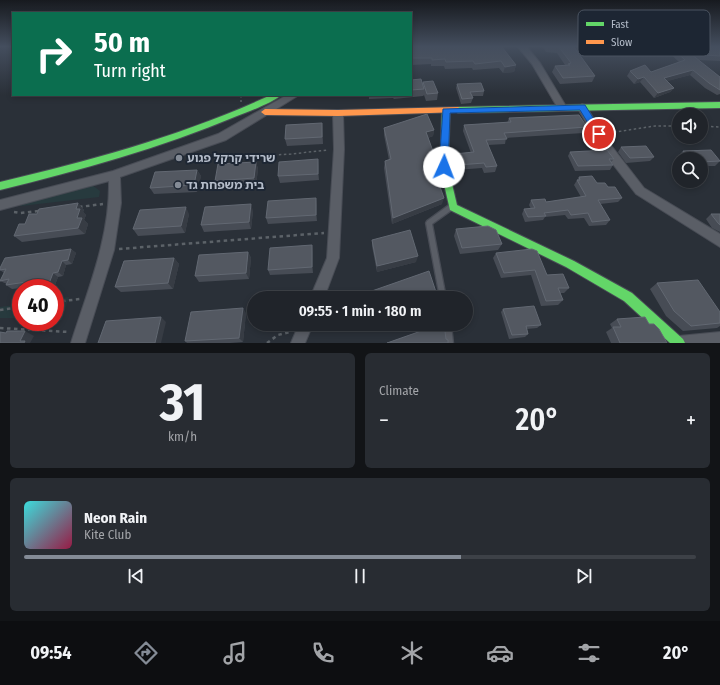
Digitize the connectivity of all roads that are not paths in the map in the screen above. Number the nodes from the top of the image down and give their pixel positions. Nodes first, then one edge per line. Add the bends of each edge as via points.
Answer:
1 (536, 63) edge
2 (275, 96) edge
3 (292, 96) edge
4 (720, 105) edge
5 (582, 107) junction
6 (562, 108) junction
7 (446, 111) junction
8 (265, 112) junction
9 (338, 113) junction
10 (114, 174) junction
11 (0, 186) edge
12 (0, 205) edge
13 (453, 206) junction
14 (720, 240) edge
15 (320, 291) edge
16 (442, 291) edge
17 (448, 331) edge
18 (79, 338) edge
19 (720, 338) edge
20 (449, 343) edge
21 (679, 343) edge

1 - 6 street
2 - 11 street via 236,116 172,138 81,166
3 - 8 street
4 - 5 street
5 - 6 street
5 - 14 street via 606,147 640,191
6 - 7 street
7 - 9 street
7 - 13 street via 444,167
8 - 9 street
8 - 10 street via 222,137
9 - 15 street via 339,149 333,258
10 - 12 street
10 - 18 street via 115,202 108,250
13 - 16 lane via 429,224
13 - 21 street via 570,264 628,297
17 - 20 lane
19 - 21 street

